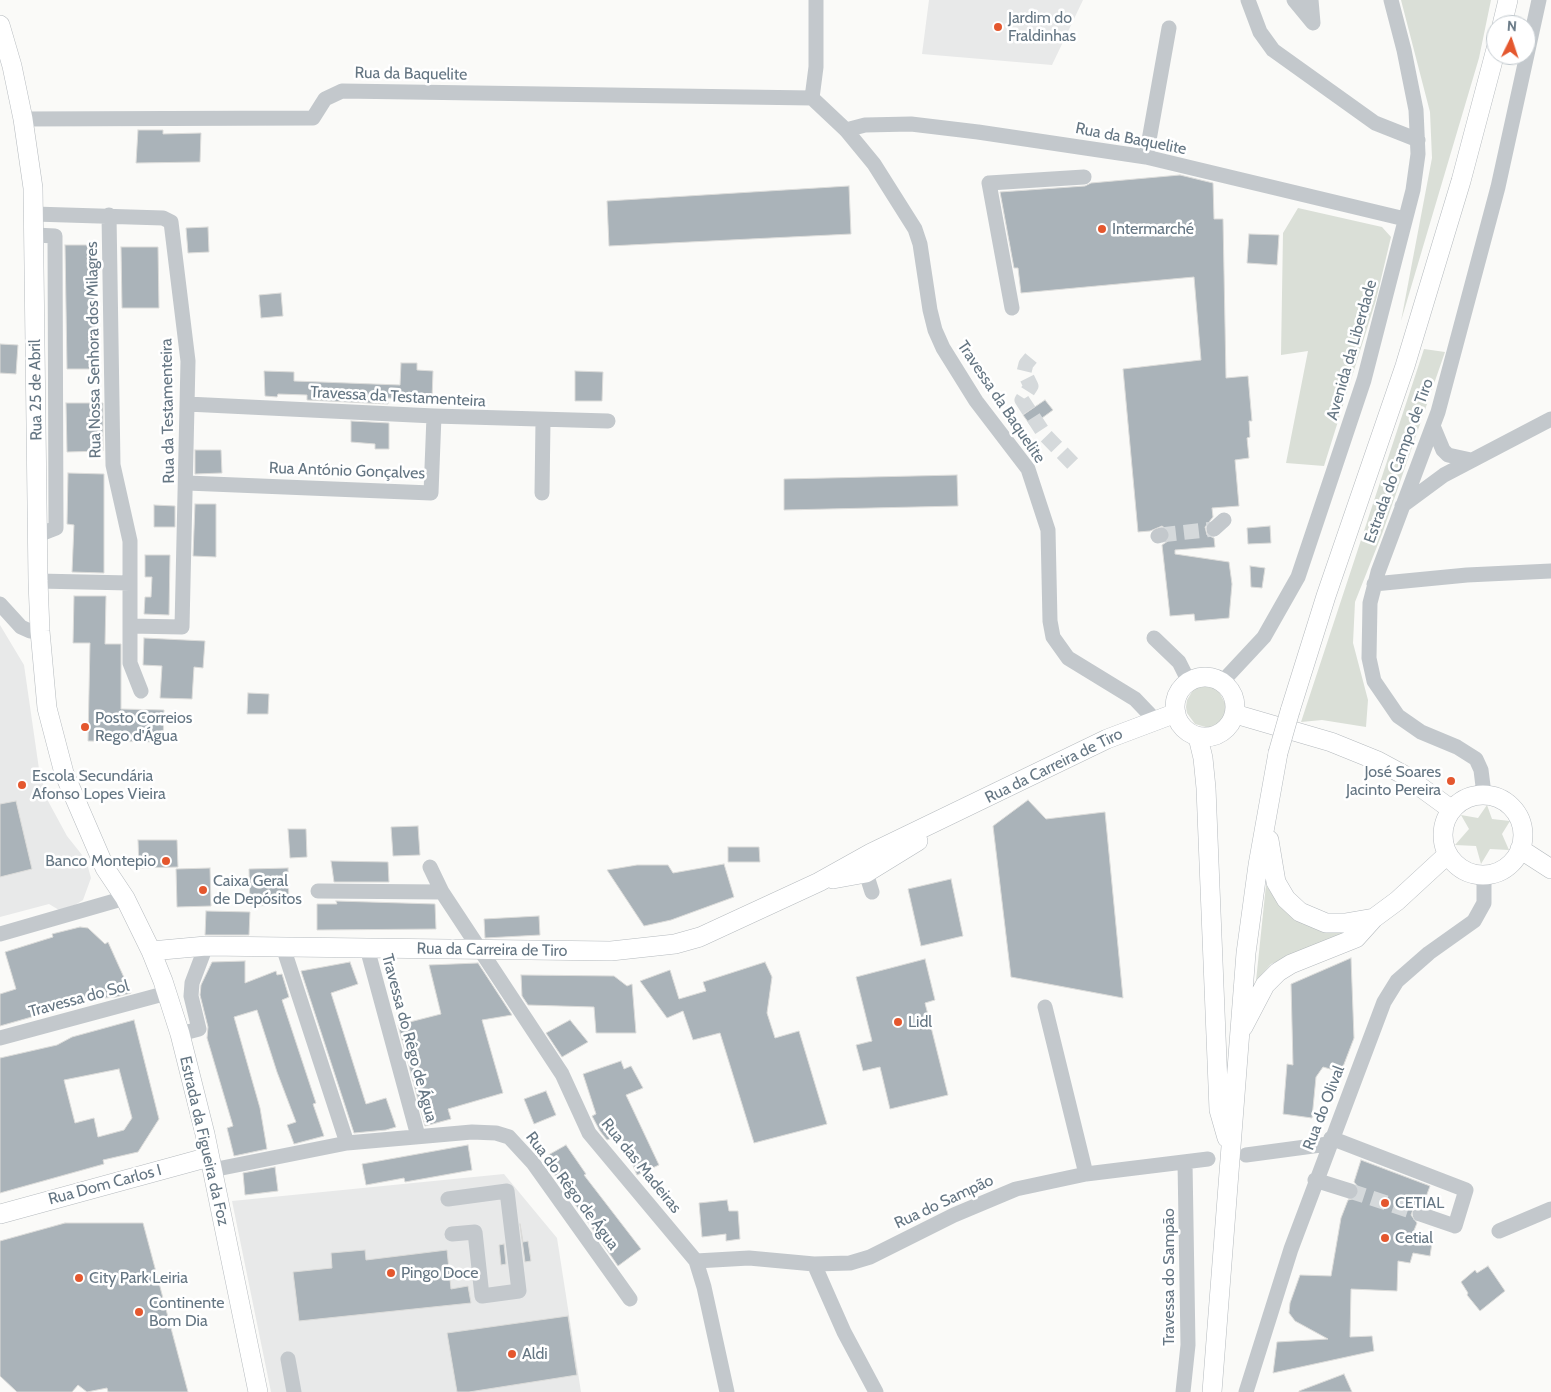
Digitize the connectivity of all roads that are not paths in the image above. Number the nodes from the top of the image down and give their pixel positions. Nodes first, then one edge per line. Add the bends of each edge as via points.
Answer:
1 (816, 0) edge
2 (1248, 0) edge
3 (1294, 0) edge
4 (1311, 0) edge
5 (1390, 0) edge
6 (1508, 0) edge
7 (1539, 0) edge
8 (1504, 15) edge
9 (0, 25) edge
10 (1169, 28) dead end
11 (1492, 65) edge
12 (812, 98) junction
13 (24, 119) junction
14 (846, 130) junction
15 (1418, 140) junction
16 (1146, 157) junction
17 (1084, 177) dead end
18 (34, 214) junction
19 (109, 215) junction
20 (1405, 219) junction
21 (1012, 308) dead end
22 (188, 404) junction
23 (434, 416) junction
24 (1551, 419) edge
25 (543, 421) junction
26 (608, 421) dead end
27 (1433, 426) junction
28 (1471, 460) junction
29 (187, 483) junction
30 (542, 494) dead end
31 (1402, 506) junction
32 (1551, 571) edge
33 (38, 581) junction
34 (130, 583) junction
35 (1374, 584) junction
36 (0, 604) edge
37 (130, 626) junction
38 (40, 631) junction
39 (1154, 638) dead end
40 (1189, 682) junction
41 (1222, 682) junction
42 (141, 691) dead end
43 (1176, 713) junction
44 (1235, 714) junction
45 (1156, 721) junction
46 (1198, 737) junction
47 (1479, 795) junction
48 (1452, 810) junction
49 (1266, 815) junction
50 (935, 824) junction
51 (1520, 849) junction
52 (871, 853) junction
53 (1448, 854) junction
54 (430, 867) dead end
55 (1551, 869) edge
56 (866, 873) junction
57 (1484, 874) junction
58 (819, 882) junction
59 (318, 891) dead end
60 (442, 892) junction
61 (872, 892) dead end
62 (124, 898) junction
63 (1374, 918) junction
64 (0, 934) edge
65 (206, 946) junction
66 (283, 947) junction
67 (367, 948) junction
68 (480, 950) junction
69 (151, 951) junction
70 (167, 993) junction
71 (1045, 1007) dead end
72 (180, 1034) junction
73 (1239, 1034) junction
74 (0, 1038) edge
75 (418, 1136) junction
76 (1330, 1141) junction
77 (347, 1143) junction
78 (1238, 1152) junction
79 (1208, 1159) dead end
80 (1186, 1162) junction
81 (211, 1163) junction
82 (1086, 1174) junction
83 (1315, 1180) junction
84 (1350, 1191) tunnel mouth
85 (448, 1199) dead end
86 (1551, 1209) edge
87 (0, 1214) edge
88 (1420, 1214) tunnel mouth
89 (1499, 1231) dead end
90 (452, 1234) dead end
91 (696, 1261) junction
92 (814, 1264) junction
93 (630, 1299) dead end
94 (288, 1359) dead end
95 (258, 1392) edge
96 (294, 1392) edge
97 (727, 1392) edge
98 (876, 1392) edge
99 (1183, 1392) edge
100 (1212, 1392) edge
101 (1246, 1392) edge

1 - 12 street via 816,67
2 - 15 street via 1260,32 1272,50 1375,123
3 - 4 street via 1313,22
5 - 15 street, Avenida da Liberdade via 1413,88
6 - 8 main road
7 - 27 street, Estrada do Campo de Tiro via 1498,187
9 - 13 main road, Rua 25 de Abril
10 - 16 street
11 - 49 main road, bridge via 1408,357 1290,711
12 - 13 street, Rua da Baquelite via 342,91 325,99 313,118
12 - 14 street, Travessa da Baquelite
13 - 18 main road, Rua 25 de Abril
14 - 16 street, Rua da Baquelite via 865,125 910,124
14 - 45 street, Travessa da Baquelite via 874,164 915,229 934,330 951,364 1033,480 1048,530 1053,637 1068,658 1135,699
15 - 20 street, Avenida da Liberdade via 1415,177
16 - 20 street, Rua da Baquelite
17 - 21 street via 989,183
18 - 19 street, Rua da Testamenteira
18 - 33 main road, Rua 25 de Abril
19 - 22 street, Rua da Testamenteira via 163,218 171,222 188,361
19 - 34 street, Rua Nossa Senhora dos Milagres via 113,465 128,524
20 - 41 street, Avenida da Liberdade via 1364,380 1298,577 1264,637
22 - 23 street, Travessa da Testamenteira
22 - 29 street, Rua da Testamenteira
23 - 25 street, Travessa da Testamenteira
23 - 29 street, Rua António Gonçalves via 431,493
24 - 28 street
25 - 26 street, Travessa da Testamenteira
25 - 30 street
27 - 28 street via 1448,455
27 - 31 street, Estrada do Campo de Tiro
28 - 31 street
29 - 37 street, Rua da Testamenteira via 182,626
31 - 35 street, Estrada do Campo de Tiro
32 - 35 street via 1467,574
33 - 34 street
33 - 38 main road, Rua 25 de Abril
34 - 37 street, Rua Nossa Senhora dos Milagres
35 - 47 street, Estrada do Campo de Tiro via 1368,631 1374,680 1398,716 1421,732 1476,759 1483,786
36 - 38 street via 21,627
37 - 42 street, Rua Nossa Senhora dos Milagres via 130,663
38 - 62 main road, Rua 25 de Abril via 47,708 64,773 105,868
39 - 40 street via 1179,662
40 - 41 main road via 1206,677
40 - 43 main road via 1176,699
41 - 44 main road via 1232,693
43 - 45 main road, Rua da Carreira de Tiro
43 - 46 main road via 1186,731
44 - 46 main road via 1221,733
44 - 48 main road via 1331,742 1378,761 1404,775
45 - 50 main road, Rua da Carreira de Tiro via 1107,739
46 - 78 main road via 1204,758 1206,788 1219,1110
47 - 48 main road via 1464,800
47 - 51 main road via 1498,799 1514,811 1522,829
48 - 53 main road via 1443,836
49 - 63 main road via 1272,873 1292,906 1326,923
49 - 73 main road via 1250,915
50 - 52 main road, Rua da Carreira de Tiro
50 - 56 main road, Rua da Carreira de Tiro via 913,845
51 - 55 main road
51 - 57 main road via 1502,870
52 - 56 main road via 865,865
52 - 58 main road, Rua da Carreira de Tiro
53 - 57 main road via 1463,869
53 - 63 main road
54 - 60 street, Rua das Madeiras
56 - 58 main road, Rua da Carreira de Tiro
56 - 61 street
57 - 76 street, Rua do Olival via 1484,903 1474,921 1397,981 1384,1002
58 - 68 main road, Rua da Carreira de Tiro via 700,937 660,947 611,951
59 - 60 street
60 - 68 street, Rua das Madeiras
62 - 64 street
62 - 69 main road, Estrada da Figueira da Foz
63 - 73 main road via 1356,938 1290,964 1278,972 1266,985
65 - 66 main road, Rua da Carreira de Tiro
65 - 69 main road, Rua da Carreira de Tiro
65 - 72 street via 192,983 191,996 198,1029
66 - 67 main road, Rua da Carreira de Tiro
66 - 77 street
67 - 68 main road, Rua da Carreira de Tiro
67 - 75 street, Travessa do Rêgo de Água
68 - 91 street, Rua das Madeiras via 562,1074 589,1133
69 - 70 main road, Estrada da Figueira da Foz
70 - 72 main road, Estrada da Figueira da Foz
70 - 74 street, Travessa do Sol
71 - 82 street
72 - 81 main road, Estrada da Figueira da Foz
73 - 78 main road
75 - 77 street, Rua do Rêgo de Água
75 - 93 street, Rua do Rêgo de Água via 472,1132 509,1137 533,1163
76 - 78 street
76 - 83 street, Rua do Olival
76 - 88 street via 1466,1190 1455,1226
77 - 81 street, Rua do Rêgo de Água
78 - 100 main road
79 - 80 street, Rua do Sampão
80 - 82 street, Rua do Sampão
80 - 99 street, Travessa do Sampão via 1188,1345
81 - 87 main road, Rua Dom Carlos I
81 - 95 main road, Estrada da Figueira da Foz
82 - 92 street, Rua do Sampão via 1016,1189 954,1215 870,1257
83 - 84 street
83 - 101 street, Rua do Olival
85 - 90 street via 507,1191 519,1292 482,1296 475,1232
86 - 89 street
91 - 92 street, Rua do Sampão via 749,1258
91 - 97 street, Rua das Madeiras
92 - 98 street via 844,1332
94 - 96 street

